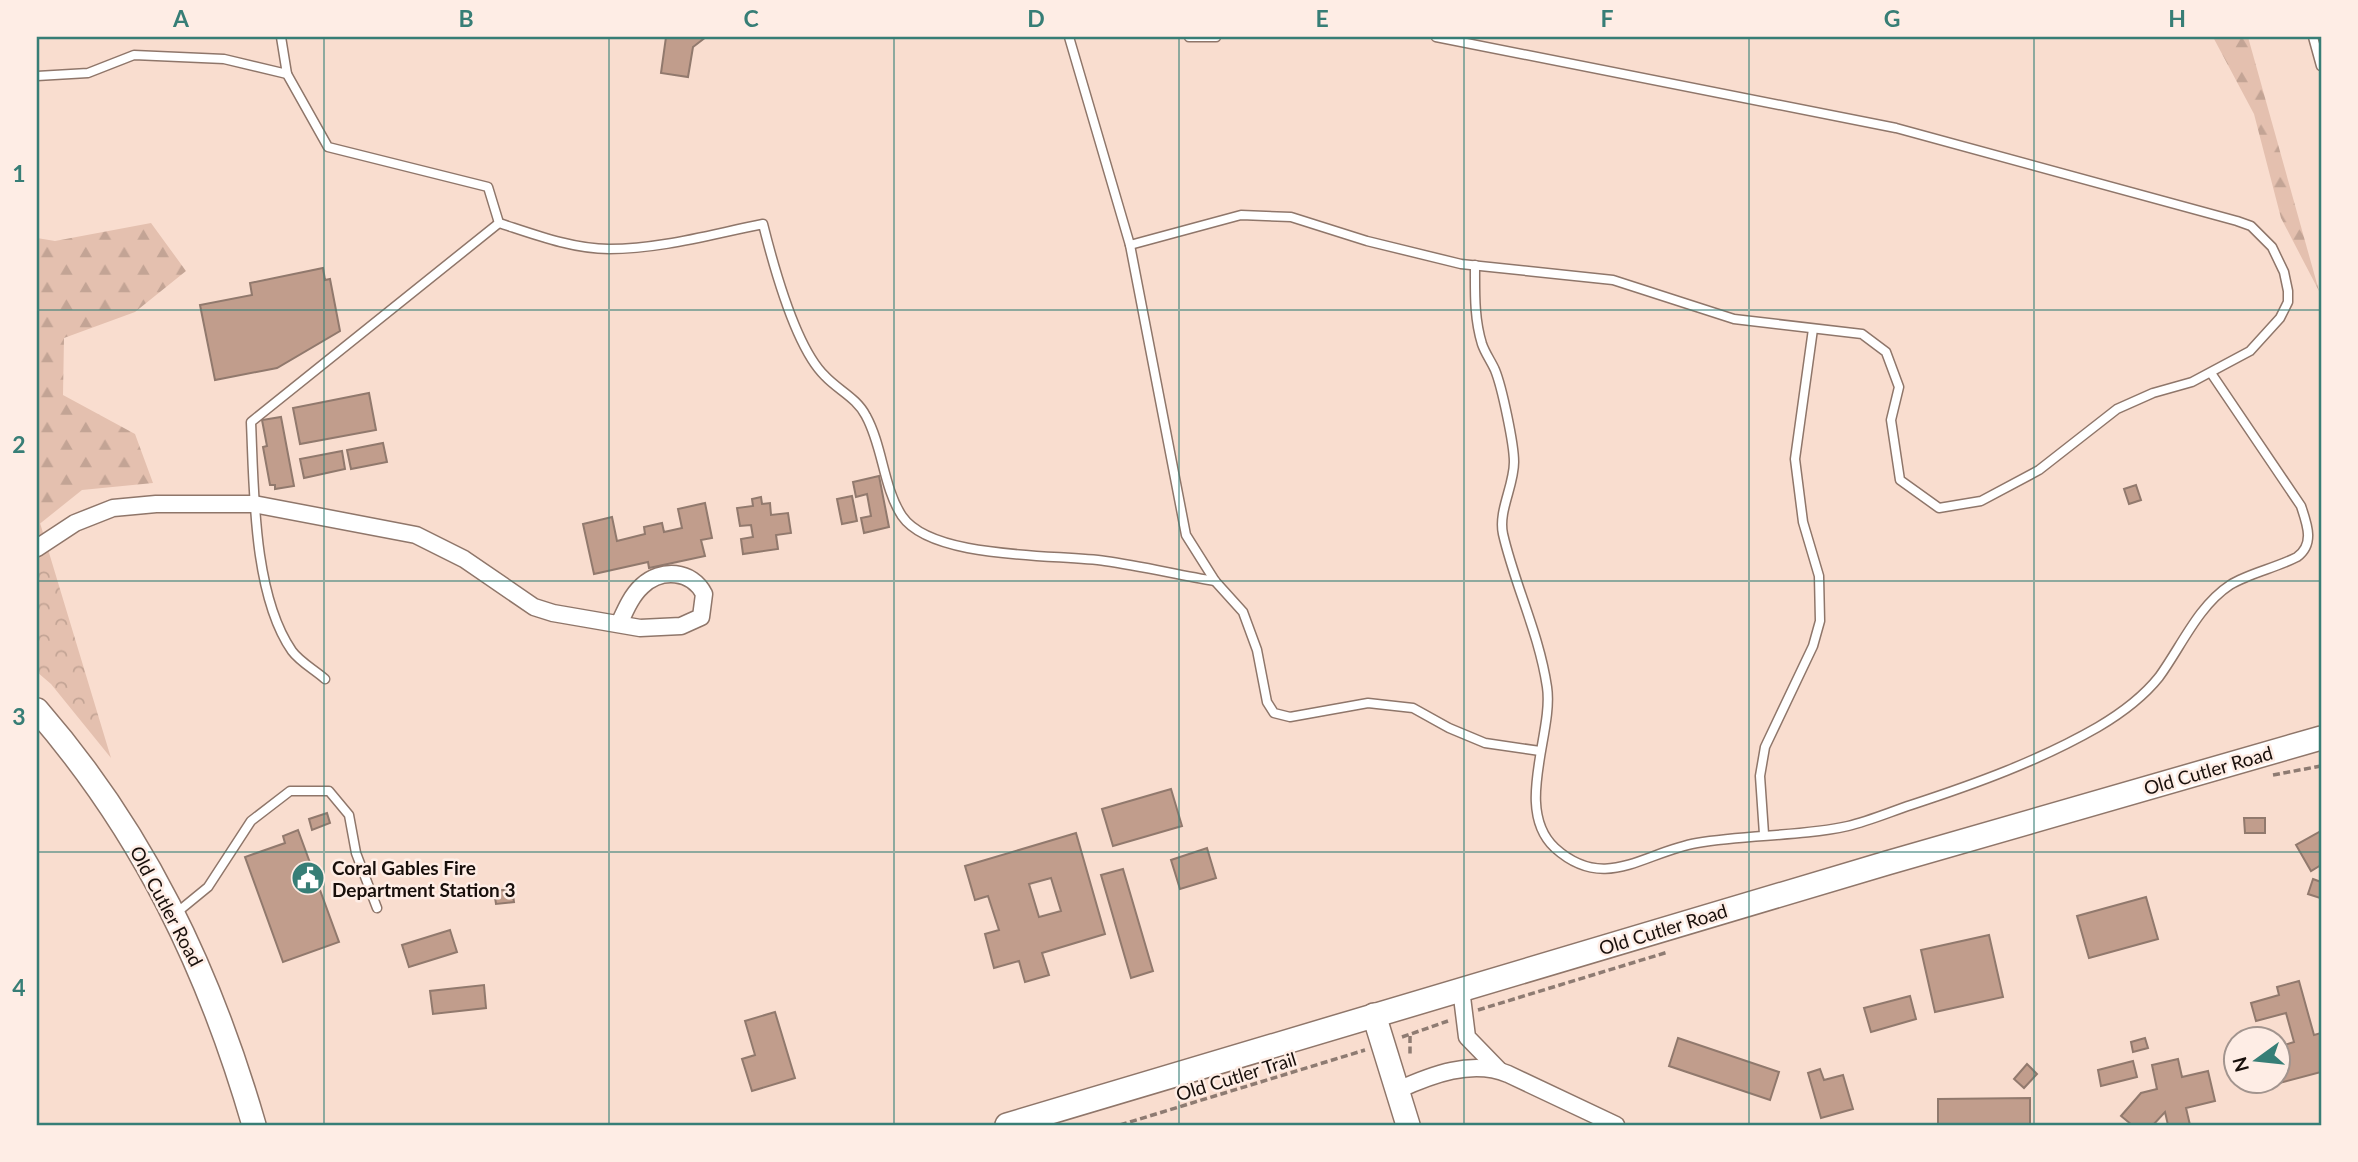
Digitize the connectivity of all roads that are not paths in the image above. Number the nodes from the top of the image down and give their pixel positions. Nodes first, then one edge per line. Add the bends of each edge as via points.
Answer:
1 (281, 37) edge
2 (1069, 37) edge
3 (1189, 37) edge
4 (1216, 37) edge
5 (1436, 37) edge
6 (2313, 37) edge
7 (2321, 66) edge
8 (287, 74) junction
9 (37, 76) edge
10 (499, 223) junction
11 (1130, 245) junction
12 (1475, 265) junction
13 (1813, 329) junction
14 (2211, 373) junction
15 (254, 504) junction
16 (37, 548) edge
17 (1215, 581) junction
18 (619, 624) junction
19 (325, 679) dead end
20 (37, 710) edge
21 (2321, 738) edge
22 (1541, 751) junction
23 (1764, 834) junction
24 (377, 908) dead end
25 (175, 914) junction
26 (1461, 989) junction
27 (1374, 1015) junction
28 (1499, 1070) junction
29 (1398, 1090) junction
30 (254, 1125) edge
31 (1007, 1125) edge
32 (1408, 1125) edge
33 (1616, 1125) edge

1 - 8 lane
2 - 11 lane
3 - 4 lane
5 - 14 lane via 1896,128 2250,226 2279,259 2288,302 2250,351
6 - 7 lane
8 - 9 lane via 224,59 134,55 88,73
8 - 10 lane via 328,147 488,187
10 - 15 lane via 251,422
10 - 17 lane via 550,239 607,249 664,245 763,224 783,295 802,338 824,376 840,386 866,416 903,518 946,543 997,553 1104,561
11 - 12 lane via 1241,215 1291,217 1367,241
11 - 17 lane via 1186,536
12 - 13 lane via 1613,280 1734,319
12 - 22 lane via 1476,318 1483,349 1496,372 1514,463 1502,527 1517,588 1534,627 1548,691
13 - 14 lane via 1862,334 1886,352 1899,387 1891,420 1899,480 1939,508 1981,500 2039,470 2117,409
13 - 23 lane via 1795,459 1803,522 1819,576 1820,621 1813,646 1765,747 1760,776
14 - 23 lane via 2301,506 2308,527 2305,552 2231,584 2208,604 2156,681 2129,707 2098,727 1952,792 1849,825 1802,834
15 - 16 street via 113,508 75,523
15 - 18 street via 416,535 464,559 534,607
15 - 19 lane via 277,624 294,653
17 - 22 lane via 1243,612 1274,713 1290,717 1368,703 1413,708 1485,743
18 - 18 street via 640,628 689,624 701,617 704,594 692,577 682,574 651,580 630,601
20 - 25 main road, Old Cutler Road via 123,823
21 - 26 main road, Old Cutler Road
22 - 23 lane via 1535,779 1551,844 1591,869 1621,868 1690,844
24 - 25 lane via 356,853 348,815 329,791 290,791 251,821 208,887
25 - 30 main road, Old Cutler Road via 214,1002
26 - 27 main road, Old Cutler Road
26 - 28 street via 1468,1037
27 - 29 main road
27 - 31 main road, Old Cutler Road
28 - 29 street via 1450,1071
28 - 33 street
29 - 32 main road

